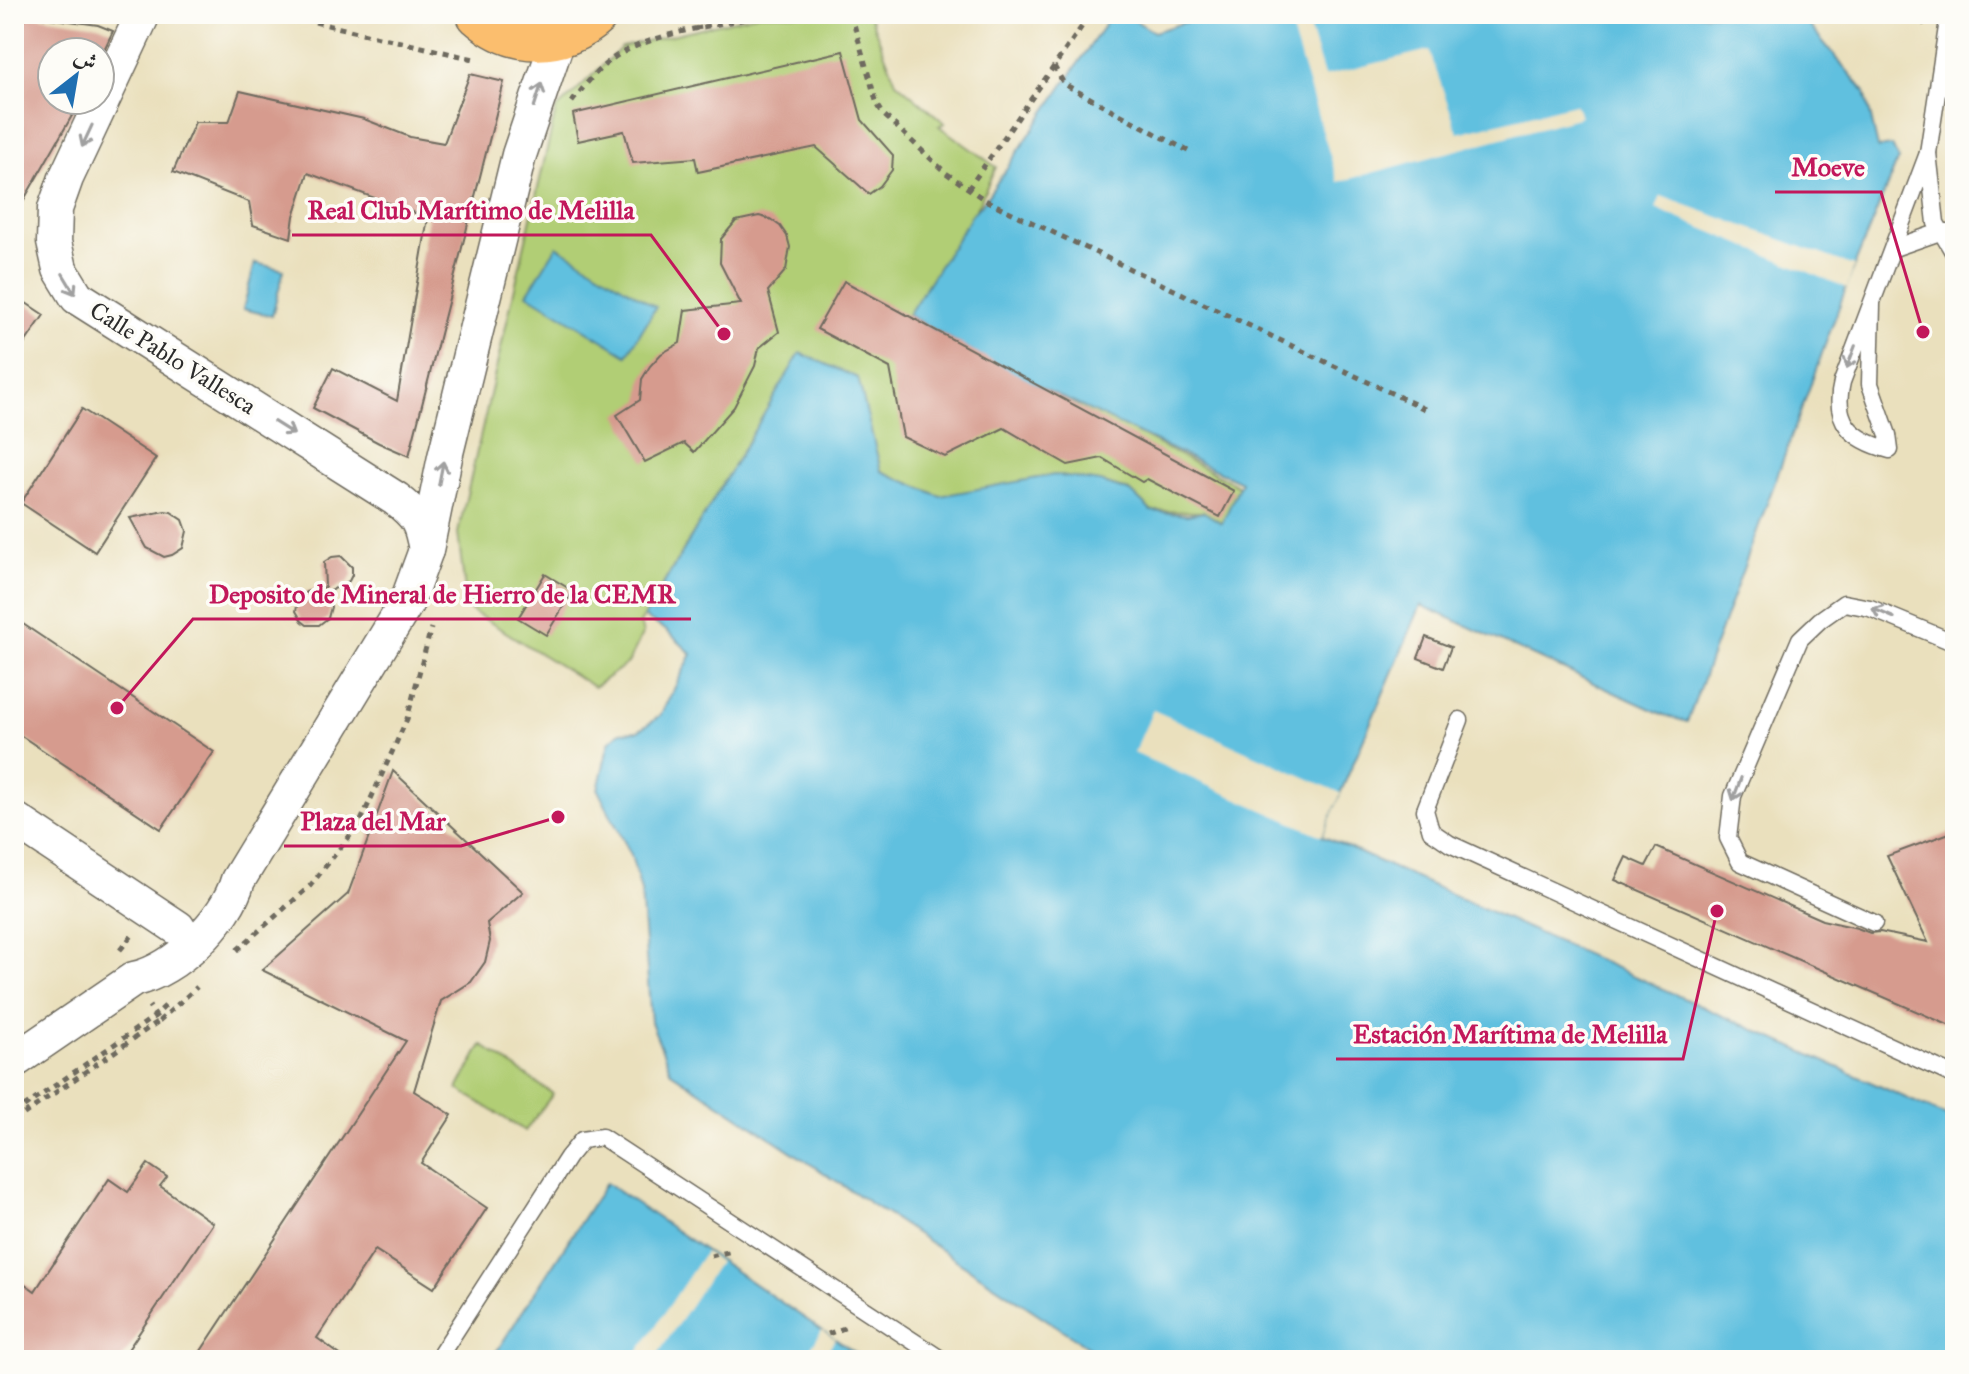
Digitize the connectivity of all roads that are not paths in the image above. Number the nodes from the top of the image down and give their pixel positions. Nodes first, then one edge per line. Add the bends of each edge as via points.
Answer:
1 (143, 14) edge
2 (479, 14) edge
3 (1949, 14) edge
4 (578, 25) edge
5 (1928, 153) junction
6 (1947, 232) edge
7 (1894, 248) junction
8 (1955, 255) edge
9 (1872, 304) junction
10 (426, 550) junction
11 (1955, 643) edge
12 (1460, 720) dead end
13 (14, 819) edge
14 (238, 880) junction
15 (1874, 923) dead end
16 (178, 928) junction
17 (134, 979) junction
18 (14, 1061) edge
19 (1955, 1076) edge
20 (437, 1360) edge
21 (942, 1360) edge

1 -> 10 street, Calle Pablo Vallesca via 55,209 60,269 77,297 414,512 422,524
2 - 4 main road via 512,35 536,39
3 - 5 lane
10 -> 4 street via 519,155
5 - 6 lane via 1930,190
5 - 7 lane
6 - 7 lane
6 - 8 lane
7 - 9 lane
9 -> 9 lane via 1838,399 1840,417 1869,444 1890,450 1870,384
10 - 14 street via 407,602
11 -> 15 lane via 1870,608 1844,603 1832,611 1800,639 1733,796 1728,838 1740,862
12 - 19 lane via 1425,810 1431,831 1479,858
13 - 16 street
14 - 16 street
14 - 17 street via 228,905 206,932 164,967
16 - 17 street via 144,960
17 - 18 street
20 - 21 lane via 568,1157 582,1140 602,1137

